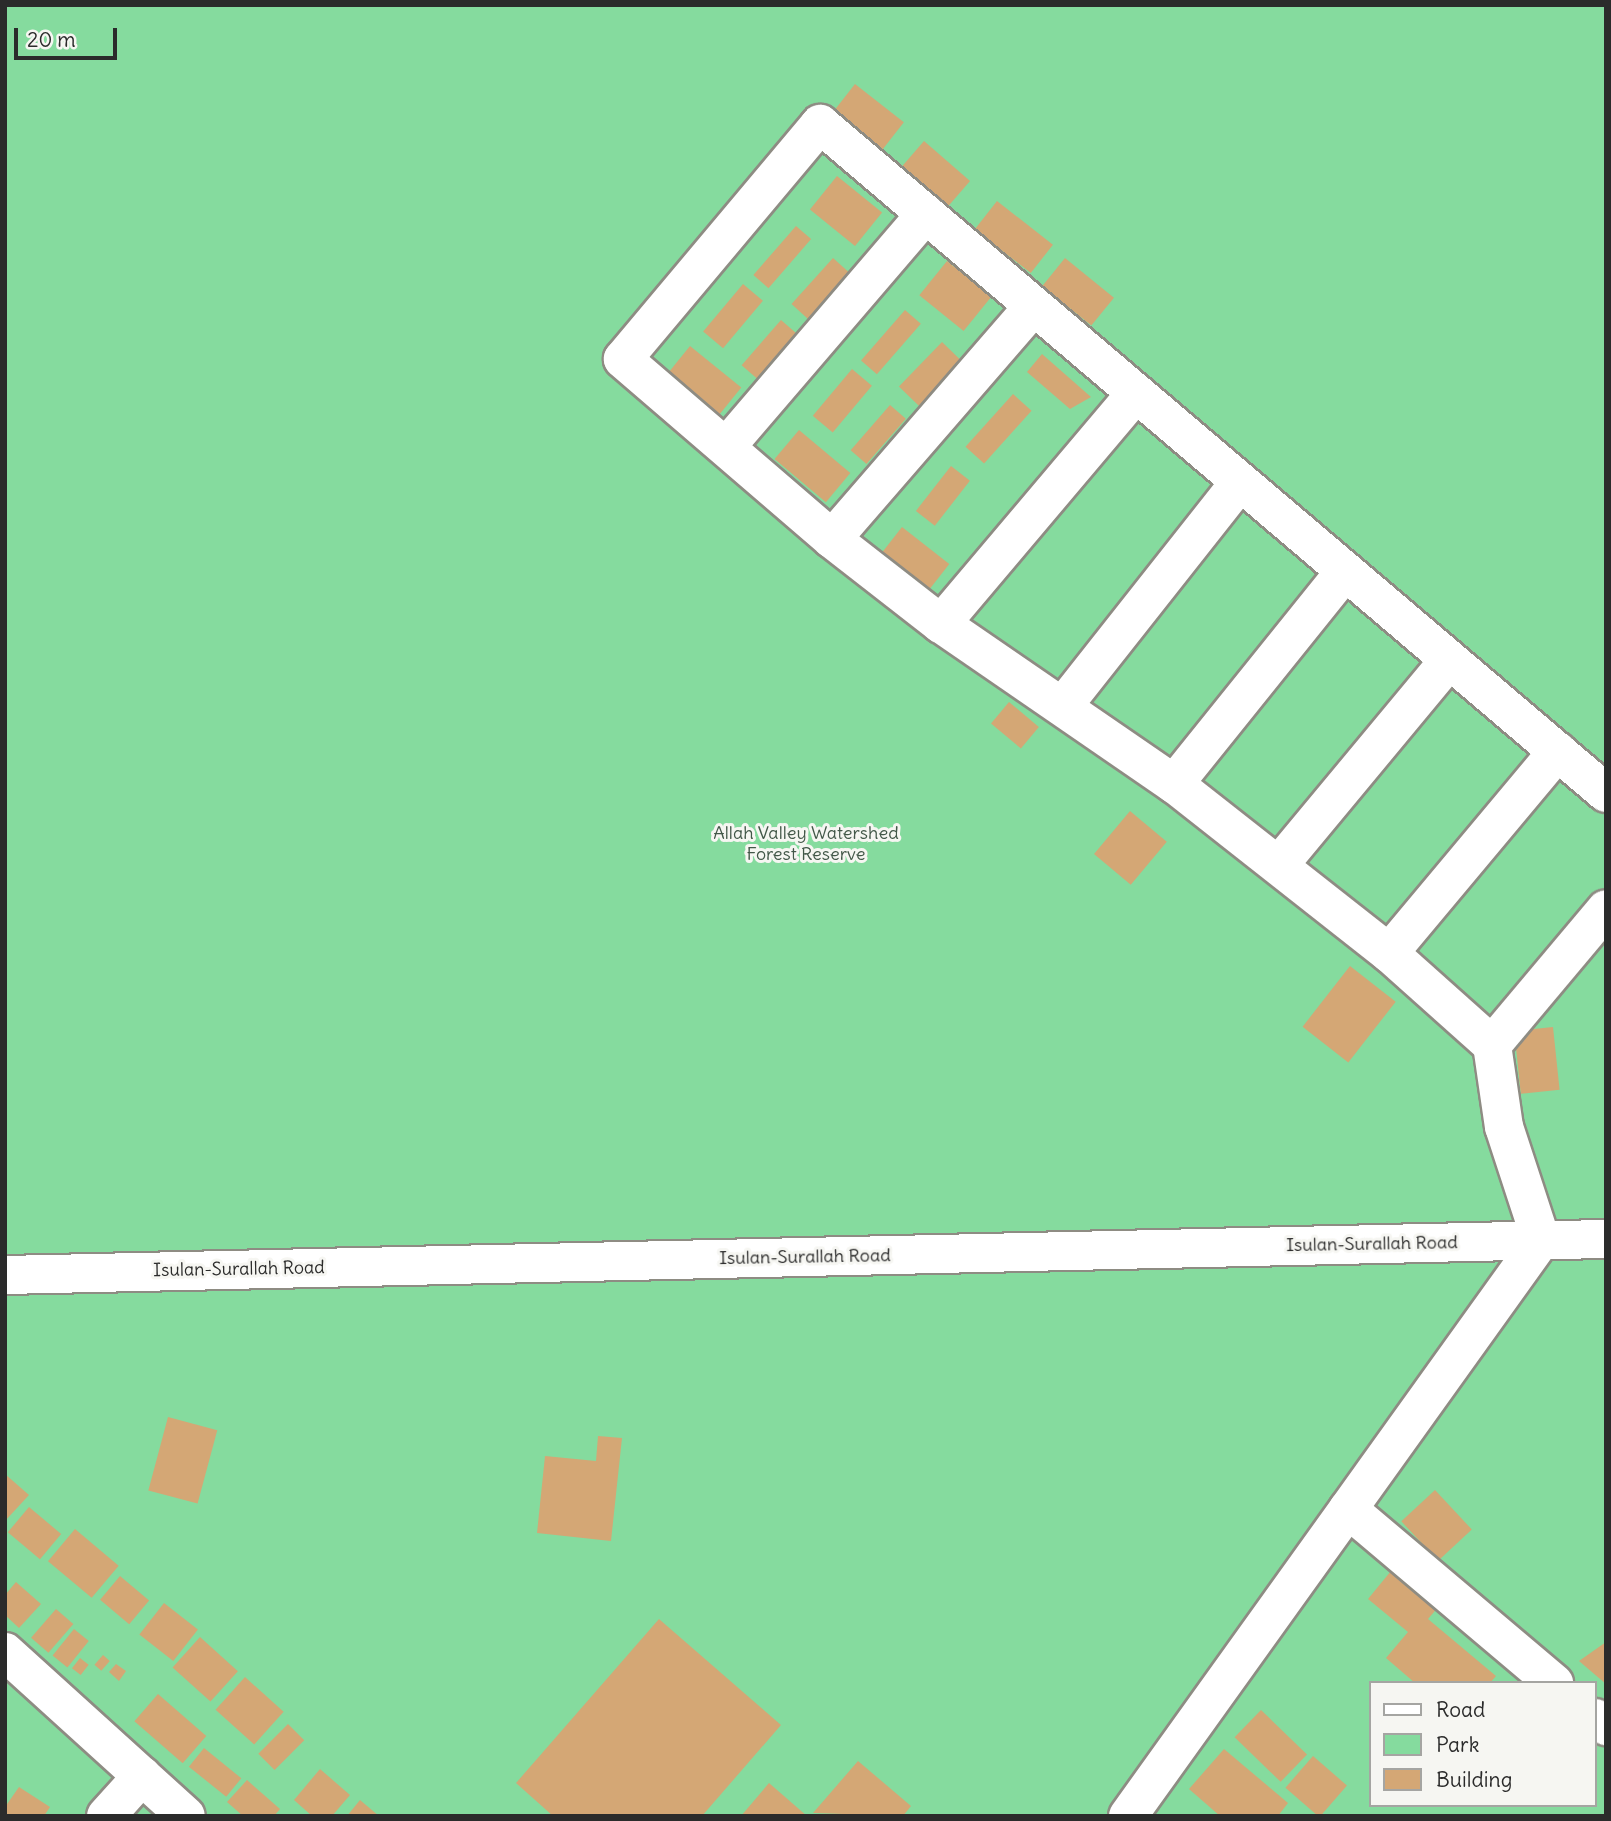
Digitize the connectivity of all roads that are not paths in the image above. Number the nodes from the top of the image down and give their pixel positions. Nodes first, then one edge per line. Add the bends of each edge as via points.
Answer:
1 (926, 214) junction
2 (1034, 306) junction
3 (1136, 394) junction
4 (726, 447) junction
5 (1240, 482) junction
6 (832, 539) junction
7 (1345, 571) junction
8 (941, 624) junction
9 (1449, 660) junction
10 (1063, 706) junction
11 (1558, 751) junction
12 (1174, 784) junction
13 (1606, 793) edge
14 (1279, 865) junction
15 (1606, 909) edge
16 (1389, 953) junction
17 (1492, 1045) junction
18 (1606, 1239) edge
19 (1541, 1240) junction
20 (5, 1275) edge
21 (1348, 1509) junction
22 (5, 1652) edge
23 (1552, 1681) edge
24 (142, 1776) junction
25 (106, 1816) edge
26 (186, 1816) edge
27 (1128, 1816) edge

1 - 2 main road
1 - 4 main road
1 - 4 main road via 820,124 623,359
2 - 3 main road
2 - 6 main road
3 - 5 main road
3 - 8 main road
4 - 6 main road
5 - 7 main road
5 - 10 main road
6 - 8 main road
7 - 9 main road
7 - 12 main road
8 - 10 main road
9 - 11 main road
9 - 14 main road
10 - 12 main road
11 - 13 main road
11 - 16 main road
12 - 14 main road
14 - 16 main road
15 - 17 main road
16 - 17 main road
17 - 19 main road via 1504,1127
18 - 19 main road, Isulan-Surallah Road
19 - 20 main road, Isulan-Surallah Road
19 - 21 main road
21 - 23 main road
21 - 27 main road
22 - 24 main road
24 - 25 main road
24 - 26 main road

